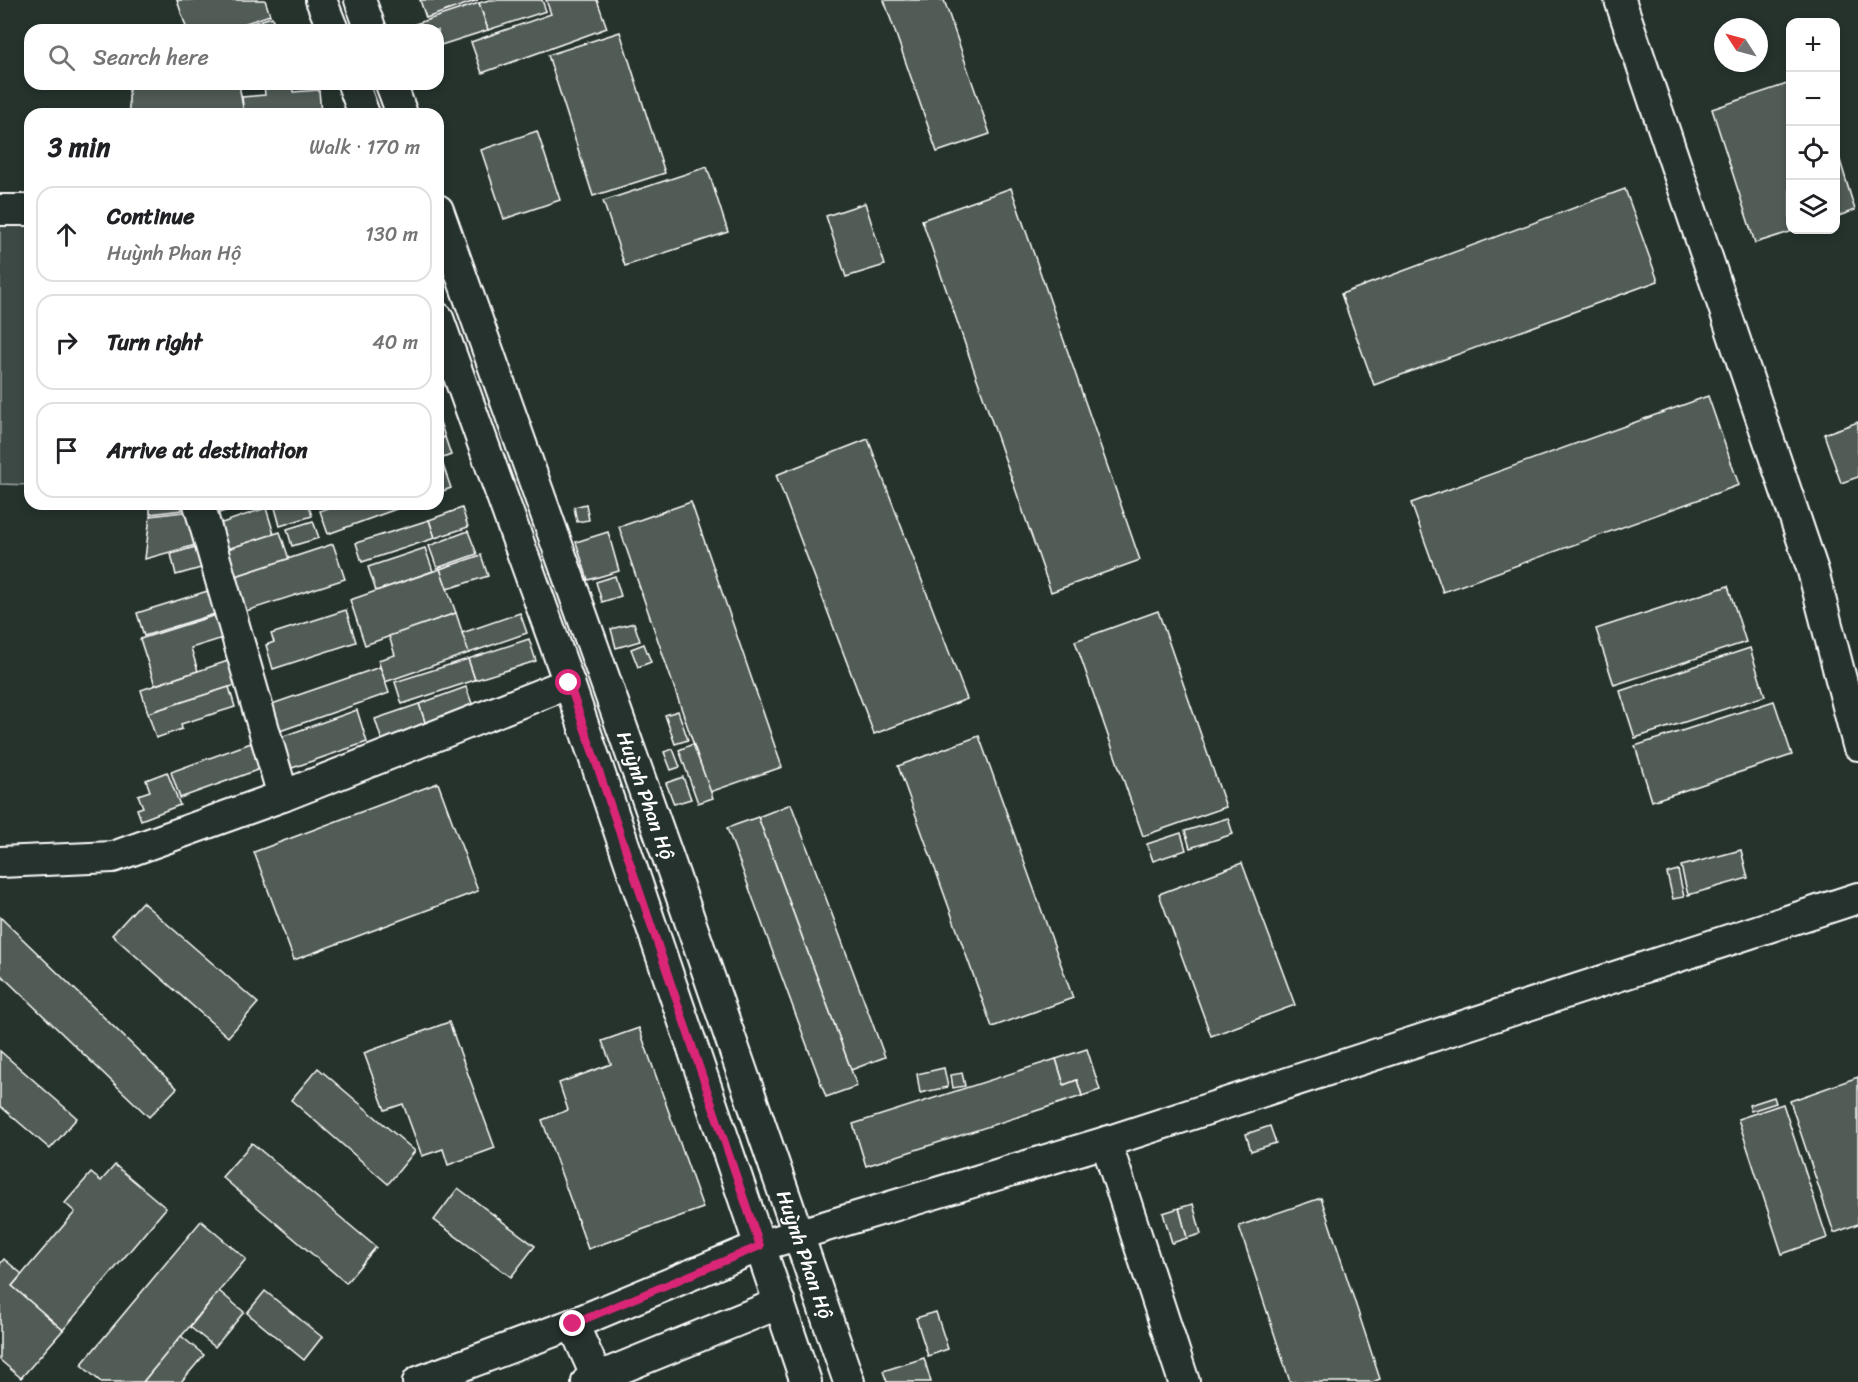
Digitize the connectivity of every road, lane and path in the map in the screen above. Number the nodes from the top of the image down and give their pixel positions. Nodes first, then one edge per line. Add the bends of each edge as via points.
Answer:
1 (321, 0) edge
2 (360, 0) edge
3 (1623, 1) edge
4 (331, 24) edge
5 (369, 24) edge
6 (355, 90) edge
7 (393, 90) edge
8 (362, 108) edge
9 (400, 108) edge
10 (0, 210) edge
11 (24, 210) edge
12 (444, 227) edge
13 (444, 335) edge
14 (201, 510) edge
15 (569, 683) junction
16 (1858, 745) edge
17 (283, 796) junction
18 (0, 862) edge
19 (1858, 898) edge
20 (1106, 1142) junction
21 (799, 1235) junction
22 (760, 1246) junction
23 (780, 1303) junction
24 (573, 1324) junction
25 (594, 1381) edge
26 (417, 1382) edge
27 (806, 1382) edge
28 (849, 1382) edge
29 (1184, 1382) edge

1 - 4 street
2 - 5 street
3 - 16 street via 1813,572
6 - 8 street
7 - 9 street
10 - 11 street
12 - 21 street, Huỳnh Phan Hộ
13 - 15 street, Huỳnh Phan Hộ
14 - 17 street
15 - 17 street
15 - 22 street, Huỳnh Phan Hộ
17 - 18 street via 113,857
19 - 20 street
20 - 21 street
20 - 29 street
21 - 22 street
21 - 28 street, Huỳnh Phan Hộ
22 - 23 street, Huỳnh Phan Hộ
22 - 24 street
23 - 25 street
23 - 27 street, Huỳnh Phan Hộ
24 - 25 street
24 - 26 street

